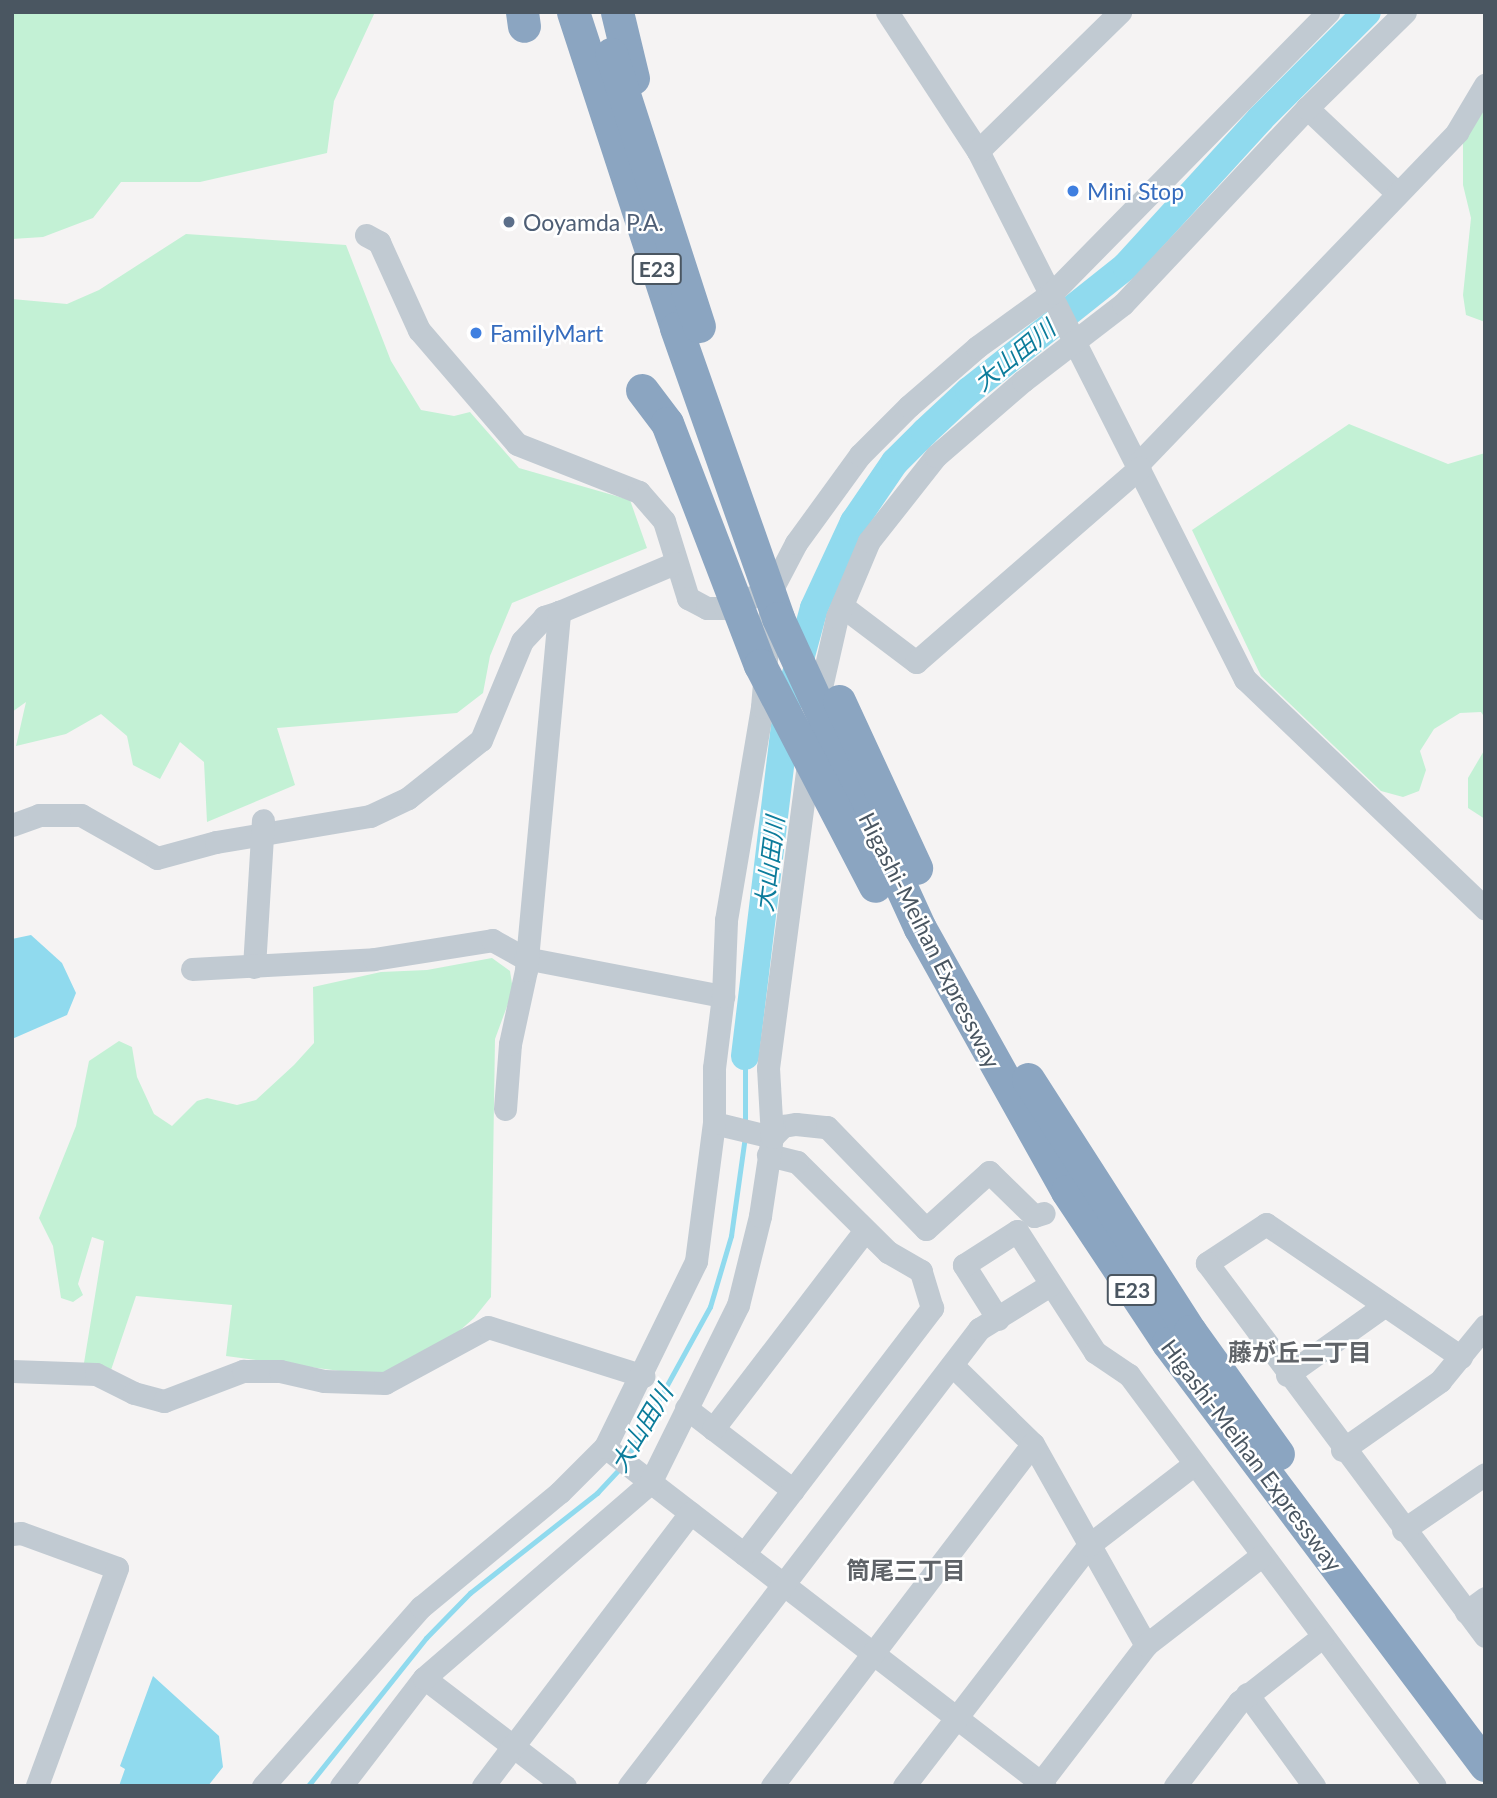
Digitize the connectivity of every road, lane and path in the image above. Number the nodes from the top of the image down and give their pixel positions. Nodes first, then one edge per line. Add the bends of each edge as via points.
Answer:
1 (573, 12) edge
2 (596, 12) edge
3 (617, 12) edge
4 (887, 12) edge
5 (1120, 12) edge
6 (1328, 12) edge
7 (1405, 12) edge
8 (1485, 85) edge
9 (1307, 108) junction
10 (978, 150) junction
11 (646, 158) junction
12 (1397, 193) junction
13 (366, 235) dead end
14 (1053, 295) junction
15 (1075, 338) junction
16 (642, 390) dead end
17 (1138, 467) junction
18 (675, 563) junction
19 (772, 589) junction
20 (842, 606) junction
21 (559, 611) junction
22 (12, 825) edge
23 (262, 826) junction
24 (1485, 908) edge
25 (525, 958) junction
26 (254, 967) junction
27 (192, 969) dead end
28 (723, 996) junction
29 (976, 1034) junction
30 (505, 1110) dead end
31 (714, 1123) junction
32 (770, 1146) junction
33 (984, 1177) junction
34 (1044, 1213) dead end
35 (865, 1230) junction
36 (1017, 1231) junction
37 (1050, 1284) junction
38 (1385, 1305) junction
39 (998, 1319) junction
40 (1485, 1326) edge
41 (1461, 1357) junction
42 (952, 1365) junction
43 (12, 1371) edge
44 (1287, 1375) junction
45 (643, 1376) junction
46 (686, 1408) junction
47 (713, 1429) junction
48 (1033, 1444) junction
49 (605, 1447) junction
50 (1342, 1450) junction
51 (1193, 1465) junction
52 (1485, 1474) edge
53 (645, 1479) junction
54 (793, 1490) junction
55 (690, 1513) junction
56 (1403, 1530) junction
57 (12, 1534) edge
58 (1089, 1545) junction
59 (744, 1554) junction
60 (1260, 1557) junction
61 (784, 1584) junction
62 (1475, 1605) edge
63 (1485, 1636) edge
64 (1322, 1637) junction
65 (1146, 1645) junction
66 (873, 1653) junction
67 (424, 1678) junction
68 (1247, 1694) junction
69 (956, 1718) junction
70 (1485, 1726) edge
71 (513, 1746) junction
72 (1485, 1765) edge
73 (1187, 1781) edge
74 (1041, 1785) edge
75 (37, 1786) edge
76 (263, 1786) edge
77 (341, 1786) edge
78 (482, 1786) edge
79 (565, 1786) edge
80 (629, 1786) edge
81 (772, 1786) edge
82 (904, 1786) edge
83 (1314, 1786) edge
84 (1435, 1786) edge

1 - 29 highway, Higashi-Meihan Expressway / E23 via 744,526 845,773
2 - 11 highway, Higashi-Meihan Expressway / E23
3 - 11 highway via 645,119
4 - 10 street
5 - 10 street
6 - 14 street
7 - 9 street
8 - 12 street via 1464,123
9 - 12 street
9 - 15 street via 1165,264 1123,304
10 - 14 street
11 - 70 highway, Higashi-Meihan Expressway / E23 via 754,488 798,607 941,918 1087,1176 1275,1450
12 - 17 street
13 - 18 street via 379,242 419,330 517,444 639,492 664,521
14 - 15 street
14 - 19 street via 977,347 860,455 796,543
15 - 17 street
15 - 20 street via 936,456 869,541
16 - 29 highway via 667,423 744,630 869,875 911,950
17 - 20 street via 916,662
17 - 24 street via 1245,679
18 - 19 street via 688,598 707,608 724,608
18 - 21 street
19 - 28 street via 762,707 726,920
20 - 32 street via 820,689 798,828 797,869 768,1068
21 - 23 street via 544,617 522,640 481,740 408,798 370,816
21 - 25 street
22 - 23 street via 40,815 81,814 157,858
23 - 26 street
25 - 26 street via 492,940 419,954
25 - 28 street
25 - 30 street via 510,1044
26 - 27 street
28 - 31 street via 713,1068
29 - 72 highway, Higashi-Meihan Expressway / E23 via 1067,1191 1168,1343
31 - 32 street
31 - 45 street via 696,1261
32 - 33 street via 783,1126 827,1127 926,1229
32 - 35 street via 797,1162
32 - 46 street via 760,1216 738,1304
33 - 34 street via 989,1172 1034,1216
33 - 36 street
35 - 47 street
35 - 54 street via 888,1252 921,1271 932,1308
36 - 37 street
36 - 39 street via 964,1265
37 - 39 street
37 - 51 street via 1095,1352 1129,1375
38 - 41 street
38 - 44 street
38 - 44 street via 1266,1224 1207,1263
39 - 42 street via 979,1329
40 - 41 street
41 - 50 street via 1440,1381
42 - 48 street
42 - 61 street
43 - 45 street via 96,1374 134,1393 164,1401 198,1392 243,1371 385,1383 488,1327
44 - 50 street
45 - 49 street
46 - 47 street
46 - 53 street
47 - 54 street
48 - 58 street
48 - 66 street
49 - 53 street
49 - 76 street via 560,1492 421,1607
50 - 56 street
51 - 58 street
51 - 60 street
52 - 56 street
53 - 55 street
53 - 67 street
54 - 59 street
55 - 59 street
55 - 71 street
56 - 62 street
57 - 75 street via 21,1533 117,1568
58 - 65 street
58 - 69 street
59 - 61 street
60 - 64 street
60 - 65 street
61 - 66 street
61 - 80 street
62 - 63 street
64 - 68 street
64 - 84 street
65 - 74 street
66 - 69 street
66 - 81 street
67 - 71 street
67 - 77 street
68 - 73 street
68 - 83 street
69 - 74 street
69 - 82 street
71 - 78 street
71 - 79 street

